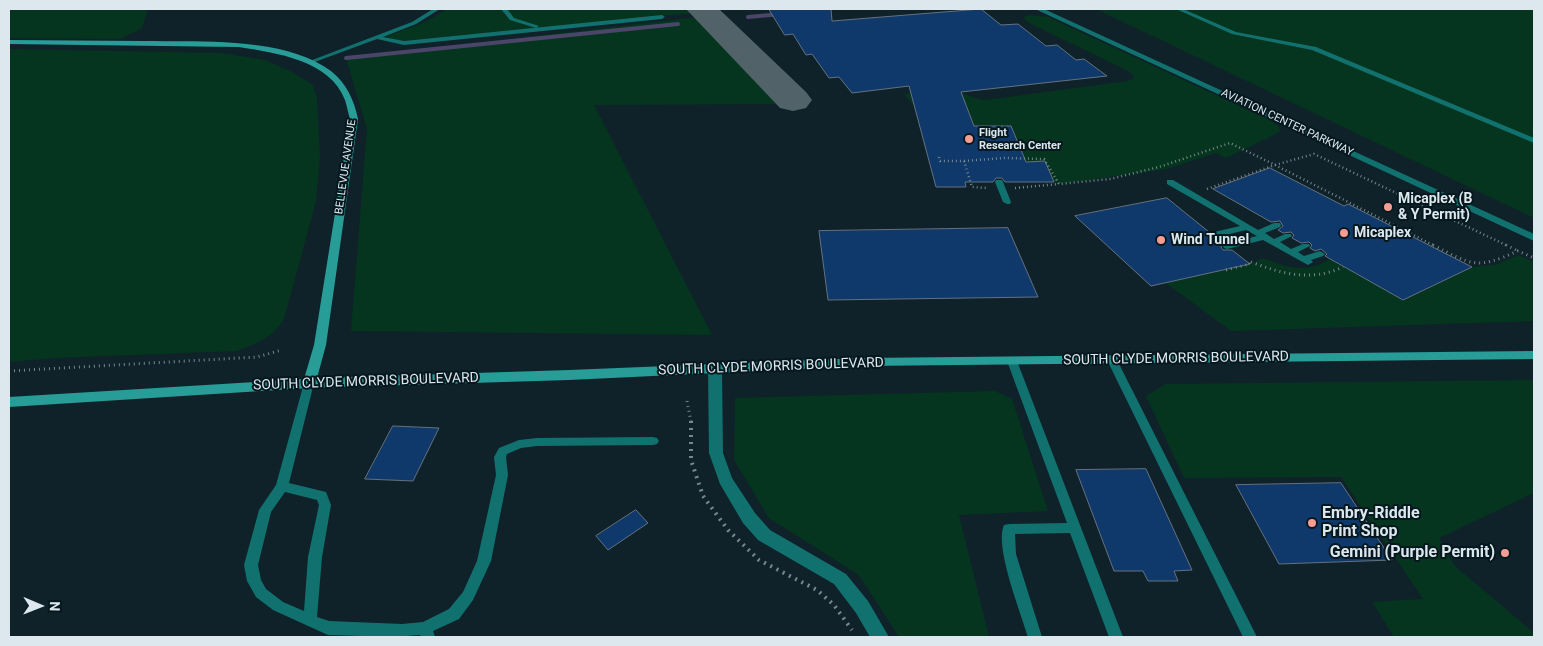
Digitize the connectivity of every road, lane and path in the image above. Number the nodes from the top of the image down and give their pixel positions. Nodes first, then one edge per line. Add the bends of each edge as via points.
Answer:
1 (437, 9) edge
2 (504, 9) edge
3 (1039, 9) edge
4 (1178, 9) edge
5 (662, 17) dead end
6 (561, 27) junction
7 (375, 37) junction
8 (9, 42) edge
9 (310, 62) junction
10 (1534, 141) edge
11 (939, 158) dead end
12 (964, 161) junction
13 (1275, 165) junction
14 (999, 182) dead end
15 (1170, 182) dead end
16 (1059, 184) junction
17 (1007, 190) dead end
18 (993, 191) dead end
19 (1192, 195) junction
20 (1006, 202) dead end
21 (1278, 225) dead end
22 (1247, 227) junction
23 (1213, 235) dead end
24 (1288, 236) dead end
25 (1265, 237) junction
26 (1534, 238) edge
27 (1226, 246) dead end
28 (1306, 246) dead end
29 (1518, 251) junction
30 (1291, 252) junction
31 (1320, 254) dead end
32 (1242, 255) dead end
33 (1534, 258) edge
34 (1249, 261) junction
35 (1343, 267) dead end
36 (1226, 270) dead end
37 (282, 350) dead end
38 (1534, 354) edge
39 (1112, 360) junction
40 (1012, 362) junction
41 (714, 368) junction
42 (9, 371) edge
43 (309, 383) junction
44 (9, 402) edge
45 (653, 441) dead end
46 (282, 486) junction
47 (1075, 528) junction
48 (310, 620) junction
49 (426, 632) edge
50 (880, 637) edge
51 (1035, 637) edge
52 (1116, 637) edge
53 (1250, 637) edge

1 - 7 lane via 414,23
2 - 6 lane via 520,23
3 - 26 street, AVIATION CENTER PARKWAY
4 - 10 lane via 1234,33 1314,48
5 - 6 lane
6 - 7 lane via 404,43
7 - 9 lane
8 - 9 main road, BELLEVUE AVENUE via 239,45 277,50
9 - 43 main road, BELLEVUE AVENUE via 337,79 353,104 354,119 320,345
11 - 12 path via 940,161
12 - 16 path via 1044,159
12 - 18 path via 972,187
13 - 16 path via 1230,143 1159,167 1110,179
13 - 19 path
13 - 29 path via 1314,154
13 - 29 path via 1470,264 1491,263
14 - 20 lane
15 - 19 lane
16 - 17 path
19 - 22 lane
21 - 25 lane
22 - 23 lane
22 - 25 lane
24 - 25 lane
25 - 27 lane
25 - 30 lane
28 - 30 lane
29 - 33 path
30 - 31 lane via 1305,260
32 - 34 path
34 - 35 path via 1288,274 1310,276 1327,275
34 - 36 path via 1250,264
37 - 42 path via 257,356
38 - 39 main road, SOUTH CLYDE MORRIS BOULEVARD
39 - 40 main road, SOUTH CLYDE MORRIS BOULEVARD
39 - 53 lane
40 - 41 main road, SOUTH CLYDE MORRIS BOULEVARD via 863,362
40 - 47 lane
41 - 43 main road, SOUTH CLYDE MORRIS BOULEVARD
41 - 50 street via 716,453 725,480 764,535 840,579
43 - 44 main road, SOUTH CLYDE MORRIS BOULEVARD
43 - 46 lane
45 - 49 lane via 537,442 503,450 500,457 502,475 484,561 468,596 454,614
46 - 48 lane via 322,496 325,505 314,557
46 - 48 lane via 265,510 259,529 251,565 254,581 261,593 278,606
47 - 51 lane via 1009,529 1009,554
47 - 52 lane
48 - 49 lane via 328,628

